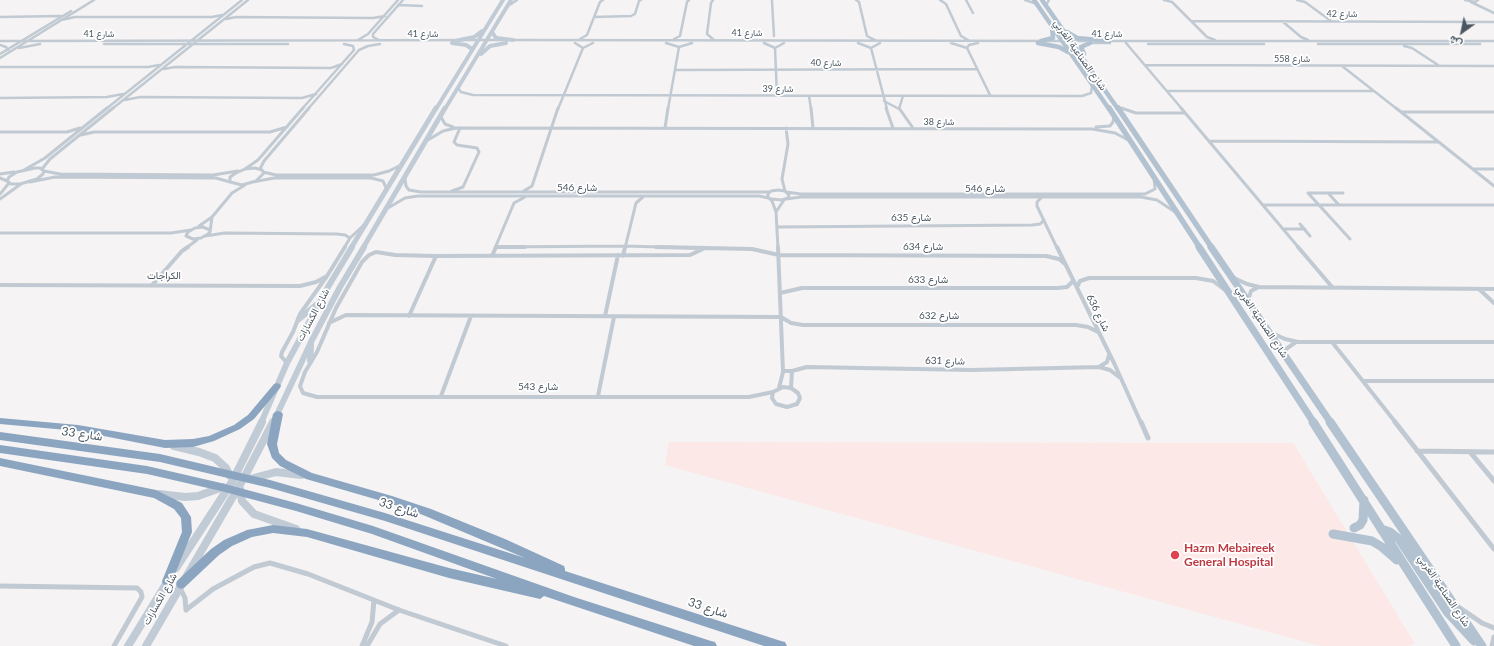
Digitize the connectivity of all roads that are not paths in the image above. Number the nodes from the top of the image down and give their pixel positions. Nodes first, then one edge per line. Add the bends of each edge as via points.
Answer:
1 (89, 0) edge
2 (94, 0) edge
3 (242, 0) edge
4 (248, 0) edge
5 (398, 0) edge
6 (403, 0) edge
7 (503, 0) edge
8 (511, 0) edge
9 (517, 0) edge
10 (639, 0) edge
11 (714, 0) edge
12 (772, 0) edge
13 (940, 0) edge
14 (948, 0) edge
15 (966, 0) edge
16 (1025, 0) edge
17 (1034, 0) edge
18 (1042, 0) edge
19 (1049, 0) edge
20 (1164, 0) edge
21 (1297, 0) edge
22 (1460, 0) edge
23 (1465, 0) edge
24 (601, 1) edge
25 (687, 1) edge
26 (859, 1) edge
27 (1173, 1) edge
28 (1306, 1) edge
29 (1478, 1) edge
30 (1471, 2) junction
31 (946, 4) junction
32 (1037, 4) junction
33 (1046, 5) junction
34 (1481, 5) junction
35 (398, 6) junction
36 (422, 6) dead end
37 (508, 6) junction
38 (1494, 12) edge
39 (973, 13) dead end
40 (65, 14) junction
41 (70, 15) junction
42 (224, 15) junction
43 (230, 15) junction
44 (385, 16) junction
45 (0, 17) edge
46 (52, 17) junction
47 (74, 17) junction
48 (212, 17) junction
49 (236, 17) junction
50 (594, 17) junction
51 (373, 18) junction
52 (56, 20) junction
53 (61, 20) junction
54 (217, 20) junction
55 (224, 20) junction
56 (381, 20) junction
57 (1191, 21) junction
58 (1282, 21) junction
59 (1332, 21) junction
60 (1494, 22) edge
61 (1052, 26) junction
62 (486, 28) junction
63 (1063, 30) junction
64 (492, 32) junction
65 (201, 33) junction
66 (34, 35) junction
67 (587, 35) junction
68 (203, 36) junction
69 (680, 36) junction
70 (774, 36) junction
71 (867, 36) junction
72 (961, 36) junction
73 (1207, 37) junction
74 (1301, 37) junction
75 (513, 40) junction
76 (716, 40) junction
77 (767, 40) junction
78 (10, 41) junction
79 (45, 41) junction
80 (178, 41) junction
81 (190, 41) junction
82 (197, 41) junction
83 (216, 41) junction
84 (383, 41) junction
85 (667, 41) junction
86 (693, 41) junction
87 (954, 41) junction
88 (973, 41) junction
89 (1109, 41) junction
90 (1202, 41) junction
91 (1222, 41) junction
92 (1296, 41) junction
93 (1314, 41) junction
94 (22, 42) junction
95 (352, 42) junction
96 (453, 42) junction
97 (477, 42) junction
98 (485, 42) junction
99 (575, 42) junction
100 (594, 42) junction
101 (784, 42) junction
102 (859, 42) junction
103 (880, 42) junction
104 (1040, 42) junction
105 (1063, 42) junction
106 (1072, 42) junction
107 (0, 43) edge
108 (41, 43) junction
109 (506, 43) junction
110 (764, 43) junction
111 (951, 43) junction
112 (978, 43) junction
113 (1090, 43) junction
114 (1494, 43) edge
115 (163, 44) junction
116 (187, 44) junction
117 (194, 44) junction
118 (208, 44) junction
119 (344, 44) junction
120 (380, 44) junction
121 (1126, 44) junction
122 (1398, 44) junction
123 (1417, 44) junction
124 (679, 47) junction
125 (583, 48) junction
126 (775, 48) junction
127 (871, 48) junction
128 (967, 48) junction
129 (1412, 48) junction
130 (181, 49) junction
131 (472, 49) junction
132 (8, 51) junction
133 (185, 51) junction
134 (0, 54) edge
135 (1072, 56) junction
136 (0, 58) edge
137 (475, 59) junction
138 (1084, 60) junction
139 (162, 64) junction
140 (169, 64) junction
141 (342, 64) junction
142 (1145, 65) junction
143 (1342, 66) junction
144 (1438, 66) junction
145 (1494, 66) edge
146 (0, 67) edge
147 (148, 67) junction
148 (175, 67) junction
149 (331, 68) junction
150 (876, 69) junction
151 (977, 69) junction
152 (675, 70) junction
153 (776, 70) junction
154 (153, 71) junction
155 (160, 71) junction
156 (336, 71) junction
157 (1092, 85) junction
158 (458, 88) junction
159 (1167, 91) junction
160 (1374, 91) junction
161 (126, 93) junction
162 (132, 94) junction
163 (316, 94) junction
164 (563, 95) junction
165 (670, 96) junction
166 (777, 96) junction
167 (809, 96) junction
168 (882, 96) junction
169 (903, 96) junction
170 (990, 96) junction
171 (107, 97) junction
172 (140, 97) junction
173 (0, 98) edge
174 (302, 98) junction
175 (116, 101) junction
176 (123, 101) junction
177 (310, 102) junction
178 (884, 102) junction
179 (1116, 106) junction
180 (899, 109) junction
181 (1400, 112) junction
182 (1494, 112) edge
183 (1136, 113) junction
184 (1185, 113) junction
185 (1114, 116) junction
186 (441, 117) junction
187 (1127, 122) junction
188 (287, 127) junction
189 (83, 128) junction
190 (88, 128) junction
191 (458, 128) junction
192 (552, 128) junction
193 (665, 128) junction
194 (786, 128) junction
195 (813, 128) junction
196 (893, 128) junction
197 (913, 128) junction
198 (1092, 129) junction
199 (0, 132) edge
200 (67, 132) junction
201 (94, 132) junction
202 (270, 132) junction
203 (73, 135) junction
204 (78, 136) junction
205 (279, 136) junction
206 (428, 140) junction
207 (1209, 141) junction
208 (1131, 142) junction
209 (1439, 142) junction
210 (403, 164) junction
211 (245, 169) junction
212 (1473, 169) junction
213 (1494, 169) edge
214 (22, 170) junction
215 (43, 170) junction
216 (262, 171) junction
217 (238, 172) junction
218 (0, 174) edge
219 (0, 178) edge
220 (1154, 178) junction
221 (405, 179) junction
222 (782, 179) junction
223 (8, 182) junction
224 (30, 182) junction
225 (231, 182) junction
226 (253, 182) junction
227 (23, 184) junction
228 (248, 184) junction
229 (463, 186) junction
230 (532, 186) junction
231 (1494, 186) edge
232 (387, 190) junction
233 (771, 191) junction
234 (786, 191) junction
235 (449, 192) junction
236 (470, 192) junction
237 (232, 193) junction
238 (519, 193) junction
239 (538, 193) junction
240 (1328, 193) junction
241 (1342, 193) dead end
242 (0, 194) edge
243 (505, 196) junction
244 (527, 196) junction
245 (629, 196) junction
246 (645, 196) junction
247 (1042, 197) junction
248 (0, 199) edge
249 (770, 199) junction
250 (785, 199) junction
251 (514, 203) junction
252 (636, 203) junction
253 (1263, 205) junction
254 (1318, 205) junction
255 (1339, 205) junction
256 (1494, 205) edge
257 (388, 208) junction
258 (776, 212) junction
259 (1179, 216) junction
260 (212, 217) junction
261 (1044, 220) junction
262 (1300, 224) dead end
263 (365, 225) junction
264 (777, 227) junction
265 (193, 229) junction
266 (1283, 229) junction
267 (1305, 229) junction
268 (210, 230) junction
269 (0, 233) edge
270 (171, 233) junction
271 (1310, 236) dead end
272 (187, 237) junction
273 (203, 237) junction
274 (350, 238) junction
275 (1350, 239) dead end
276 (625, 246) junction
277 (496, 247) junction
278 (705, 248) junction
279 (182, 250) junction
280 (779, 255) junction
281 (436, 256) junction
282 (492, 256) junction
283 (618, 256) junction
284 (623, 256) junction
285 (1065, 264) junction
286 (327, 276) junction
287 (1232, 276) junction
288 (1074, 281) junction
289 (0, 284) edge
290 (152, 284) junction
291 (1076, 287) junction
292 (1259, 287) junction
293 (1333, 288) junction
294 (1479, 289) junction
295 (1494, 289) edge
296 (780, 293) junction
297 (1230, 294) junction
298 (1248, 302) junction
299 (319, 303) junction
300 (1494, 303) edge
301 (336, 308) junction
302 (346, 315) junction
303 (409, 316) junction
304 (471, 316) junction
305 (605, 316) junction
306 (614, 316) junction
307 (781, 317) junction
308 (299, 319) junction
309 (329, 323) junction
310 (1266, 329) junction
311 (1098, 332) junction
312 (312, 340) junction
313 (1298, 342) junction
314 (1332, 342) junction
315 (1494, 342) edge
316 (1108, 354) junction
317 (1286, 358) junction
318 (310, 361) junction
319 (287, 363) junction
320 (1099, 367) junction
321 (783, 371) junction
322 (792, 371) junction
323 (1119, 377) junction
324 (1363, 381) junction
325 (1494, 381) edge
326 (277, 386) junction
327 (779, 388) junction
328 (791, 388) junction
329 (303, 392) joint
330 (774, 392) junction
331 (442, 396) junction
332 (598, 396) junction
333 (278, 414) junction
334 (0, 421) edge
335 (0, 436) edge
336 (1148, 438) dead end
337 (165, 444) junction
338 (0, 448) edge
339 (1417, 451) junction
340 (1470, 452) junction
341 (1494, 452) edge
342 (0, 462) edge
343 (309, 476) junction
344 (1494, 481) edge
345 (235, 484) junction
346 (156, 494) junction
347 (1364, 500) junction
348 (1354, 528) dead end
349 (1394, 532) junction
350 (306, 533) junction
351 (1333, 534) dead end
352 (1494, 550) edge
353 (1405, 567) junction
354 (167, 581) junction
355 (588, 582) junction
356 (0, 586) edge
357 (181, 586) junction
358 (374, 600) junction
359 (1450, 600) junction
360 (574, 602) junction
361 (399, 610) junction
362 (1494, 628) edge
363 (1494, 637) edge
364 (114, 646) edge
365 (128, 646) edge
366 (146, 646) edge
367 (362, 646) edge
368 (367, 646) edge
369 (506, 646) edge
370 (711, 646) edge
371 (781, 646) edge
372 (1456, 646) edge
373 (1481, 646) edge
374 (1492, 646) edge

1 - 40 street
2 - 41 street
3 - 42 street
4 - 43 street
5 - 44 street
6 - 35 street
7 - 62 street, شارع الكسارات
8 - 37 street, شارع الكسارات
9 - 37 street
10 - 50 street via 632,16
11 - 76 street via 711,3 708,35
12 - 70 street
13 - 14 street
13 - 31 street
14 - 31 street
15 - 39 street
16 - 32 street
17 - 32 main road, شارع الصناعية الغربي
18 - 33 main road, شارع الصناعية الغربي
19 - 33 street
20 - 27 street
21 - 28 street
22 - 23 street
23 - 30 street
24 - 50 street
25 - 69 street
26 - 71 street
27 - 57 street
28 - 59 street
29 - 30 street
29 - 34 street
30 - 34 street
31 - 72 street
32 - 61 main road, شارع الصناعية الغربي
33 - 63 main road, شارع الصناعية الغربي
34 - 38 street
35 - 36 street
35 - 84 street via 373,35
37 - 64 street, شارع الكسارات
40 - 46 street
40 - 52 street
41 - 47 street
41 - 53 street
42 - 48 street
42 - 54 street
43 - 49 street
43 - 55 street
44 - 51 street
44 - 56 street
45 - 46 street
46 - 52 street
47 - 48 street
47 - 53 street
48 - 54 street
49 - 51 street
49 - 55 street
50 - 67 street
51 - 56 street
52 - 66 street
53 - 66 street
54 - 65 street
55 - 68 street
56 - 95 street via 367,35
57 - 58 street, شارع 42
57 - 73 street
58 - 59 street, شارع 42
58 - 74 street
59 - 60 street, شارع 42
61 - 104 main road via 1053,38
61 - 105 main road, شارع الصناعية الغربي
62 - 96 street via 474,37
62 - 97 street, شارع الكسارات
63 - 89 main road via 1076,38
63 - 106 main road, شارع الصناعية الغربي
64 - 75 street via 496,38
64 - 98 street, شارع الكسارات
65 - 80 street
65 - 81 street
66 - 78 street
66 - 79 street via 34,39
66 - 94 street
66 - 94 street
67 - 99 street
67 - 100 street
68 - 82 street
68 - 83 street via 205,39
69 - 85 street
69 - 86 street
70 - 77 street
70 - 101 street
71 - 102 street
71 - 103 street
72 - 87 street
72 - 88 street
73 - 90 street
73 - 91 street
74 - 92 street
74 - 93 street
75 - 98 street, شارع 41
75 - 99 street, شارع 41
76 - 77 street, شارع 41
76 - 86 street, شارع 41
77 - 101 street, شارع 41
78 - 94 street, شارع 41
78 - 107 street, شارع 41
79 - 80 street, شارع 41
79 - 94 street, شارع 41
80 - 81 street, شارع 41
81 - 82 street, شارع 41
81 - 116 street
82 - 83 street, شارع 41
82 - 117 street
83 - 95 street, شارع 41
84 - 95 street, شارع 41
84 - 96 street, شارع 41
85 - 86 street, شارع 41
85 - 100 street, شارع 41
85 - 124 street
86 - 110 street, شارع 41
86 - 124 street
87 - 88 street, شارع 41
87 - 103 street, شارع 41
88 - 104 street, شارع 41
89 - 90 street, شارع 41
89 - 106 street, شارع 41
90 - 91 street, شارع 41
91 - 92 street, شارع 41
92 - 93 street, شارع 41
93 - 114 street, شارع 41
94 - 107 street, شارع 41
94 - 108 street, شارع 41
94 - 132 street
94 - 132 street
96 - 97 street, شارع 41
96 - 120 street, شارع 41
96 - 131 street
97 - 98 street, شارع 41
97 - 131 street, شارع الكسارات
98 - 109 street, شارع 41
98 - 137 street, شارع الكسارات
99 - 100 street, شارع 41
99 - 109 street, شارع 41
99 - 125 street
100 - 125 street
101 - 102 street, شارع 41
101 - 110 street, شارع 41
101 - 126 street
102 - 103 street, شارع 41
102 - 127 street
103 - 111 street, شارع 41
103 - 127 street
104 - 105 street, شارع 41
104 - 112 street, شارع 41
104 - 135 main road via 1059,46
105 - 106 street, شارع 41
105 - 135 main road, شارع الصناعية الغربي
106 - 113 street, شارع 41
106 - 138 main road, شارع الصناعية الغربي
107 - 132 street via 7,47
108 - 115 street, شارع 41
108 - 132 street
109 - 137 street via 490,46
110 - 126 street
111 - 112 street, شارع 41
111 - 128 street
112 - 128 street
113 - 121 street, شارع 41
113 - 138 main road via 1081,47
114 - 123 street, شارع 41
115 - 116 street, شارع 41
115 - 130 street
116 - 117 street, شارع 41
116 - 130 street
117 - 118 street, شارع 41
117 - 133 street
118 - 119 street, شارع 41
118 - 133 street
119 - 120 street, شارع 41
119 - 141 street via 355,48
120 - 216 street via 359,50 264,161
121 - 122 street, شارع 41
121 - 142 street
122 - 123 street, شارع 41
122 - 129 street
123 - 129 street
124 - 152 street
125 - 164 street
126 - 153 street
127 - 150 street
128 - 151 street
129 - 144 street
130 - 139 street
131 - 210 street, شارع الكسارات
132 - 134 street
132 - 136 street
133 - 140 street
135 - 157 main road, شارع الصناعية الغربي
137 - 158 street, شارع الكسارات
138 - 179 main road, شارع الصناعية الغربي
139 - 147 street
139 - 154 street
140 - 148 street
140 - 155 street
141 - 149 street
141 - 156 street
142 - 143 street, شارع 558
142 - 159 street
143 - 144 street, شارع 558
143 - 160 street
144 - 145 street, شارع 558
146 - 147 street
147 - 154 street
148 - 149 street
148 - 155 street
149 - 156 street
150 - 151 street, شارع 40
150 - 153 street, شارع 40
150 - 168 street
151 - 170 street
152 - 153 street, شارع 40
152 - 165 street
153 - 166 street
154 - 161 street
155 - 162 street
156 - 163 street
157 - 170 street, شارع 39 via 1091,93 1086,96
157 - 185 main road, شارع الصناعية الغربي
158 - 164 street, شارع 39 via 461,92 473,95
158 - 186 street, شارع الكسارات
159 - 160 street
159 - 184 street
160 - 181 street
161 - 171 street
161 - 175 street
162 - 172 street
162 - 176 street
163 - 174 street
163 - 177 street
164 - 165 street, شارع 39
164 - 192 street
165 - 166 street, شارع 39
165 - 193 street
166 - 167 street, شارع 39
167 - 168 street, شارع 39
167 - 195 street
168 - 169 street, شارع 39
168 - 178 street
169 - 170 street, شارع 39
169 - 180 street
171 - 173 street
171 - 175 street
172 - 174 street
172 - 176 street
174 - 177 street
175 - 189 street
176 - 190 street
177 - 188 street
178 - 180 street
178 - 196 street
179 - 183 street
179 - 187 main road, شارع الصناعية الغربي
180 - 197 street
181 - 182 street
181 - 209 street
183 - 184 street
183 - 187 street via 1128,118
184 - 207 street
185 - 198 street, شارع 38 via 1110,126
185 - 208 main road, شارع الصناعية الغربي
186 - 191 street via 445,124
186 - 206 street, شارع الكسارات
187 - 287 main road, شارع الصناعية الغربي
188 - 202 street
188 - 205 street
189 - 200 street
189 - 203 street
190 - 201 street
190 - 204 street
191 - 192 street, شارع 38
191 - 206 street, شارع 38 via 443,131
191 - 229 street via 454,142 457,145 480,150
192 - 193 street, شارع 38
192 - 230 street
193 - 194 street, شارع 38
194 - 195 street, شارع 38
194 - 222 street via 788,144
195 - 196 street, شارع 38
196 - 197 street, شارع 38
197 - 198 street, شارع 38
198 - 208 street, شارع 38 via 1116,133
199 - 200 street
200 - 203 street
201 - 202 street
201 - 204 street
202 - 205 street
203 - 214 street via 41,161
204 - 215 street via 50,159
205 - 211 street via 258,160
206 - 221 street, شارع الكسارات
207 - 209 street
207 - 253 street
208 - 220 main road, شارع الصناعية الغربي
209 - 212 street
210 - 216 street via 374,175 276,175
210 - 232 street, شارع الكسارات
211 - 216 street
211 - 217 street
212 - 213 street
212 - 231 street
214 - 215 street
214 - 218 street
214 - 223 street via 9,176
215 - 217 street via 60,174 205,175
215 - 224 street via 42,176
216 - 226 street via 261,178
217 - 225 street via 232,176
219 - 223 street
220 - 234 street, شارع 546 via 1154,189 1145,194 801,194
220 - 259 main road, شارع الصناعية الغربي
221 - 235 street, شارع 546 via 407,188 412,191
221 - 257 street, شارع الكسارات
222 - 233 street
222 - 234 street
223 - 227 street
223 - 242 street
224 - 225 street via 55,177 216,178
224 - 227 street
225 - 228 street
225 - 237 street
226 - 228 street
226 - 232 street via 274,178 372,178 383,181
227 - 248 street
228 - 237 street
229 - 235 street
229 - 236 street
230 - 238 street
230 - 239 street
232 - 263 street, شارع الكسارات
233 - 234 street, شارع 546
233 - 239 street, شارع 546
233 - 249 street via 768,194
234 - 250 street via 789,195
235 - 236 street, شارع 546
236 - 238 street, شارع 546
237 - 260 street
238 - 239 street, شارع 546
240 - 241 street
240 - 254 street via 1308,193
240 - 255 street
243 - 244 street, شارع 546
243 - 251 street via 512,198
243 - 257 street, شارع 546 via 414,196
244 - 245 street, شارع 546
244 - 251 street
245 - 246 street, شارع 546
245 - 252 street
246 - 249 street, شارع 546 via 759,196
246 - 252 street
247 - 250 street, شارع 546
247 - 259 street, شارع 546 via 1146,197 1162,202
247 - 261 street, شارع 636 via 1036,204
249 - 250 street, شارع 546
249 - 258 street
250 - 258 street
251 - 277 street
252 - 276 street
253 - 254 street
253 - 266 street
254 - 255 street
254 - 275 street
255 - 256 street
257 - 312 street, شارع الكسارات via 340,287
258 - 264 street
259 - 297 main road, شارع الصناعية الغربي
260 - 265 street
260 - 268 street
261 - 264 street, شارع 635 via 1032,226
261 - 285 street, شارع 636
262 - 267 street
263 - 274 street, شارع الكسارات
263 - 299 street, شارع الكسارات
264 - 280 street
265 - 268 street via 203,227
265 - 270 street
265 - 272 street
266 - 267 street
266 - 293 street
267 - 271 street
268 - 273 street
269 - 270 street
270 - 272 street
272 - 273 street
272 - 279 street
273 - 274 street via 225,233 337,234
273 - 279 street
274 - 286 street, شارع الكسارات
276 - 277 street, شارع 634
276 - 278 street, شارع 634
276 - 284 street
277 - 282 street
278 - 280 street, شارع 634 via 752,249
278 - 284 street via 690,255
279 - 290 street
280 - 285 street, شارع 634 via 1046,256
280 - 296 street
281 - 282 street
281 - 301 street, شارع الكسارات via 372,253 364,259
281 - 303 street
282 - 283 street
283 - 284 street
283 - 305 street
285 - 288 street, شارع 636
286 - 290 street, الكراجات via 305,286
286 - 308 street, شارع الكسارات via 301,312
287 - 292 street
287 - 298 main road, شارع الصناعية الغربي
288 - 291 street, شارع 636
288 - 296 street, شارع 633 via 1067,287 1058,288 802,288
289 - 290 street, الكراجات
291 - 297 street via 1080,281 1089,278 1196,278 1213,281
291 - 311 street, شارع 636
292 - 293 street
292 - 298 street via 1251,291
293 - 294 street
294 - 295 street
294 - 300 street
296 - 307 street
297 - 347 main road, شارع الصناعية الغربي
298 - 310 main road, شارع الصناعية الغربي
299 - 308 street
299 - 319 street, شارع الكسارات
301 - 302 street
301 - 309 street, شارع الكسارات
302 - 303 street
302 - 309 street
303 - 304 street
304 - 305 street
304 - 331 street
305 - 306 street
306 - 307 street
306 - 332 street
307 - 311 street, شارع 632 via 791,323 803,325 1076,324
307 - 321 street
308 - 319 street, شارع الكسارات via 282,352 281,356
309 - 318 street, شارع الكسارات via 317,352
310 - 313 street via 1285,339
310 - 317 main road, شارع الصناعية الغربي
311 - 316 street, شارع 636
312 - 318 street
312 - 333 street, شارع الكسارات
313 - 314 street
313 - 317 street via 1286,349
314 - 315 street
314 - 324 street
316 - 320 street via 1108,362
316 - 323 street, شارع 636
317 - 349 main road, شارع الصناعية الغربي
318 - 329 street, شارع الكسارات via 300,382 300,389
319 - 326 street, شارع الكسارات
320 - 322 street, شارع 631 via 972,370 807,367
320 - 323 street, شارع 631 via 1110,370
321 - 322 street, شارع 631
321 - 327 street
322 - 328 street
323 - 336 street, شارع 636
324 - 325 street
324 - 339 street
326 - 337 highway via 251,417 229,432 193,443
326 - 345 street, شارع الكسارات
327 - 328 street
327 - 330 street
328 - 330 street via 798,392 800,398 797,404 791,407 776,404 772,398
329 - 331 street, شارع 543 via 317,397
330 - 332 street, شارع 543 via 749,397
331 - 332 street, شارع 543
333 - 343 highway via 272,444 275,455 283,463
333 - 345 street, شارع الكسارات via 246,474
334 - 337 highway via 92,430
335 - 355 highway, شارع 33 via 160,458 270,484 385,517
337 - 345 street via 215,458 226,468
338 - 360 highway via 147,470 258,497 373,530
339 - 340 street
339 - 352 street
340 - 341 street
340 - 344 street
342 - 346 highway
343 - 345 street via 283,472 268,473
343 - 355 highway via 392,500 438,517
345 - 346 street via 198,496
345 - 350 street via 242,501 254,514
345 - 354 street, شارع الكسارات via 224,494
345 - 357 street, شارع الكسارات
346 - 354 highway via 182,509 187,521 186,537
347 - 348 main road via 1363,520
347 - 349 main road, شارع الصناعية الغربي
349 - 353 main road, شارع الصناعية الغربي
349 - 359 main road, شارع الصناعية الغربي
349 - 373 main road via 1448,613
350 - 357 highway via 273,529 243,535 215,552
350 - 360 highway via 449,573
351 - 353 main road via 1372,541 1387,550
353 - 372 main road, شارع الصناعية الغربي
354 - 365 street, شارع الكسارات
355 - 371 highway, شارع 33
356 - 364 street via 137,588 142,597
357 - 358 street via 186,610 212,589 267,563 308,574
357 - 366 street, شارع الكسارات
358 - 361 street
358 - 367 street via 372,622
359 - 362 street via 1473,618
359 - 373 main road, شارع الصناعية الغربي
360 - 370 highway
361 - 368 street via 380,624
361 - 369 street
363 - 374 street

